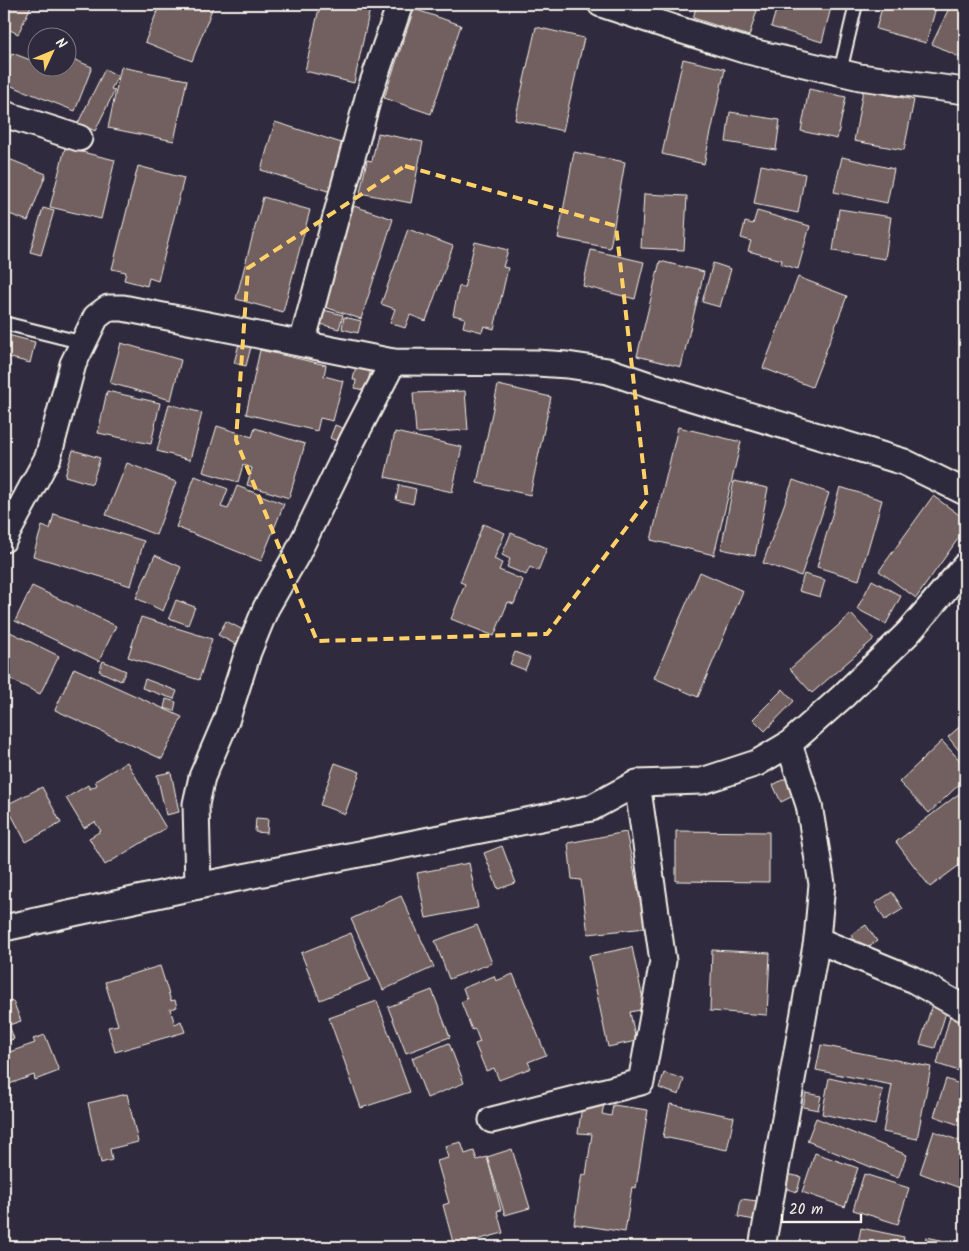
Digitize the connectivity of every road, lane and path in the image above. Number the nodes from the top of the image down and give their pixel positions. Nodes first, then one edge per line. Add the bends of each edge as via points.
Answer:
1 (400, 4) edge
2 (601, 4) edge
3 (856, 4) edge
4 (840, 72) junction
5 (965, 91) edge
6 (4, 114) edge
7 (79, 138) dead end
8 (4, 323) edge
9 (84, 343) junction
10 (302, 343) junction
11 (393, 362) junction
12 (965, 492) edge
13 (4, 539) edge
14 (965, 566) edge
15 (789, 744) junction
16 (637, 783) junction
17 (198, 886) junction
18 (4, 928) edge
19 (817, 940) junction
20 (965, 1008) edge
21 (492, 1120) dead end
22 (762, 1247) edge

1 - 10 street via 369,94
2 - 4 street via 744,50
3 - 4 lane
4 - 5 street
6 - 7 street
8 - 9 lane
9 - 10 street via 96,317 108,308 123,308
9 - 13 street via 73,364 48,457
10 - 11 street
11 - 12 street via 567,364 608,371 904,462
11 - 17 street via 266,608 248,652 226,721 202,777 196,804
14 - 15 street via 908,633
15 - 16 street via 757,763 702,781
15 - 19 street via 809,805 822,884
16 - 17 street via 591,808
16 - 21 street via 663,961 641,1082
17 - 18 street
19 - 20 street via 912,980
19 - 22 street

